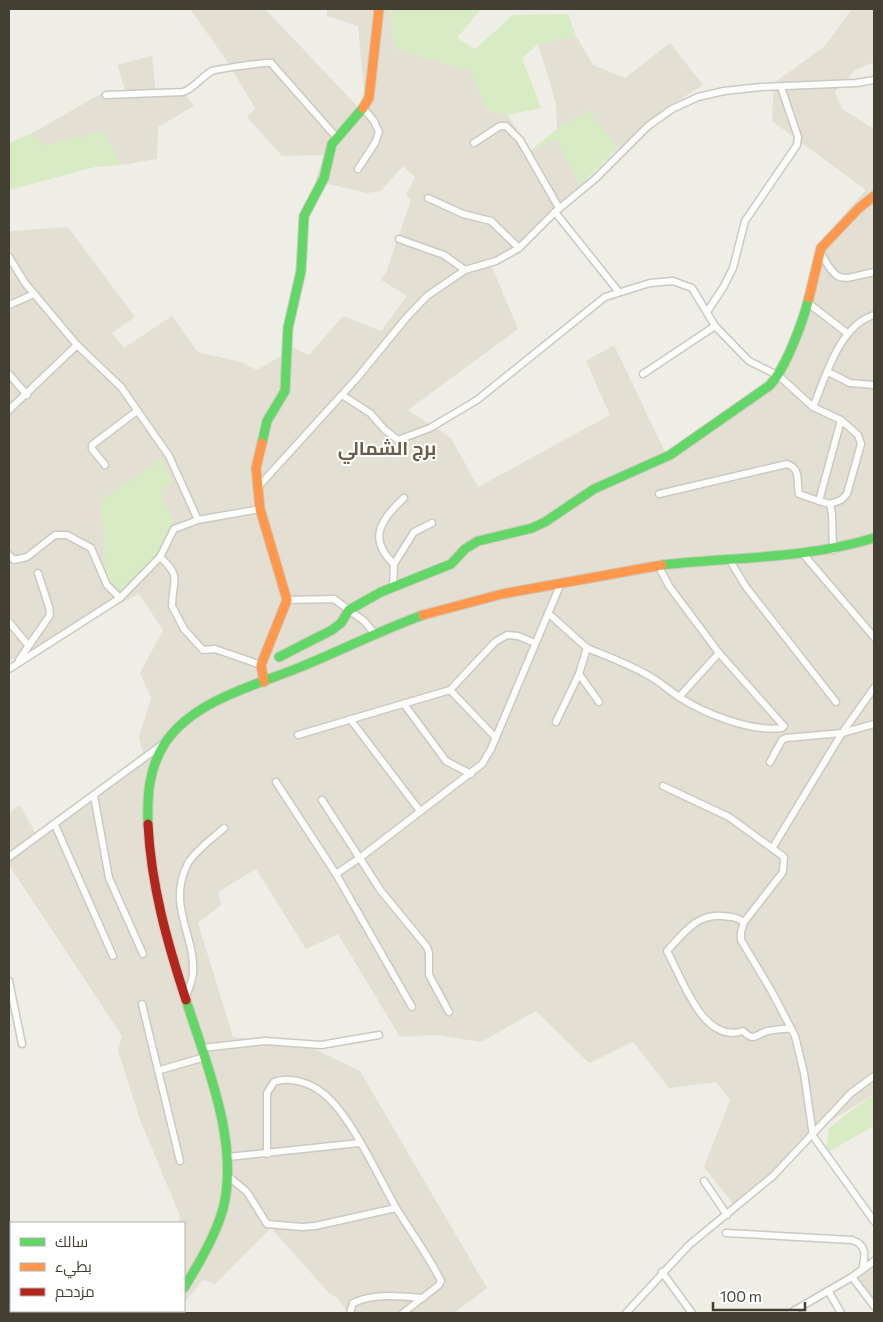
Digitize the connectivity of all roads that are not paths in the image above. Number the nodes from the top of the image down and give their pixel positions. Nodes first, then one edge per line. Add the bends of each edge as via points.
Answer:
1 (379, 9) edge
2 (874, 80) edge
3 (781, 87) junction
4 (106, 94) dead end
5 (363, 108) junction
6 (336, 138) junction
7 (474, 143) dead end
8 (358, 169) dead end
9 (874, 196) edge
10 (428, 198) dead end
11 (557, 210) junction
12 (399, 239) dead end
13 (519, 248) junction
14 (821, 253) junction
15 (9, 257) edge
16 (465, 270) junction
17 (874, 272) edge
18 (618, 291) junction
19 (34, 294) junction
20 (808, 303) junction
21 (9, 305) edge
22 (707, 312) junction
23 (874, 316) edge
24 (715, 326) junction
25 (847, 333) junction
26 (77, 345) junction
27 (828, 372) junction
28 (9, 374) edge
29 (643, 374) dead end
30 (779, 376) junction
31 (874, 384) edge
32 (27, 395) junction
33 (342, 395) junction
34 (813, 407) junction
35 (9, 410) edge
36 (137, 411) junction
37 (841, 420) junction
38 (105, 464) dead end
39 (258, 487) junction
40 (659, 494) dead end
41 (404, 498) dead end
42 (819, 501) junction
43 (830, 504) junction
44 (260, 509) junction
45 (198, 520) junction
46 (432, 523) dead end
47 (874, 538) edge
48 (833, 550) junction
49 (9, 555) edge
50 (804, 555) junction
51 (160, 557) junction
52 (729, 559) junction
53 (394, 564) junction
54 (658, 565) junction
55 (38, 573) dead end
56 (561, 583) junction
57 (393, 587) junction
58 (120, 598) junction
59 (287, 600) junction
60 (349, 610) junction
61 (548, 613) junction
62 (9, 622) edge
63 (376, 634) junction
64 (874, 637) edge
65 (535, 643) junction
66 (28, 645) junction
67 (588, 648) junction
68 (719, 653) junction
69 (279, 658) junction
70 (18, 661) junction
71 (264, 661) junction
72 (9, 668) edge
73 (286, 673) junction
74 (579, 674) junction
75 (264, 682) junction
76 (874, 688) edge
77 (450, 690) junction
78 (680, 698) junction
79 (600, 702) dead end
80 (836, 702) dead end
81 (404, 704) junction
82 (350, 719) junction
83 (556, 722) dead end
84 (874, 724) edge
85 (842, 733) junction
86 (298, 735) dead end
87 (496, 738) junction
88 (165, 743) junction
89 (770, 762) dead end
90 (471, 774) junction
91 (276, 782) dead end
92 (663, 786) dead end
93 (94, 796) junction
94 (322, 800) dead end
95 (420, 812) junction
96 (55, 825) junction
97 (224, 828) dead end
98 (773, 847) junction
99 (9, 857) edge
100 (361, 857) junction
101 (336, 874) junction
102 (744, 922) junction
103 (143, 954) dead end
104 (113, 956) dead end
105 (9, 981) edge
106 (186, 996) junction
107 (142, 1004) dead end
108 (412, 1007) dead end
109 (449, 1012) dead end
110 (792, 1029) junction
111 (379, 1035) dead end
112 (22, 1044) dead end
113 (204, 1052) junction
114 (160, 1070) junction
115 (874, 1076) edge
116 (813, 1136) junction
117 (359, 1143) junction
118 (267, 1154) junction
119 (228, 1157) junction
120 (180, 1161) dead end
121 (228, 1176) junction
122 (704, 1182) dead end
123 (396, 1208) junction
124 (727, 1215) junction
125 (874, 1221) edge
126 (726, 1233) dead end
127 (874, 1261) edge
128 (862, 1270) junction
129 (662, 1272) junction
130 (852, 1278) junction
131 (185, 1286) edge
132 (829, 1292) junction
133 (423, 1298) junction
134 (874, 1306) edge
135 (350, 1313) edge
136 (403, 1313) edge
137 (626, 1313) edge
138 (692, 1313) edge
139 (790, 1313) edge
140 (842, 1313) edge

1 - 5 street via 370,91
2 - 3 street
3 - 11 street via 724,91 698,97 672,109 648,126 595,179
3 - 22 street via 798,137 797,145 746,221 733,268
4 - 6 street via 183,92 212,72 259,62 271,63
5 - 6 street
5 - 8 street via 379,132
6 - 39 street via 328,152 320,187 302,222 300,271 288,328 285,391 262,435 256,468
7 - 11 street via 500,126 506,126 520,140
9 - 14 street via 829,238
10 - 13 street via 463,214 491,221
11 - 13 street
11 - 18 street
12 - 16 street via 444,255
13 - 16 street via 496,261
14 - 17 street via 832,274 838,277
14 - 20 street
15 - 19 street
16 - 33 street via 420,303
18 - 22 street via 663,280 673,281 692,288
18 - 33 street via 593,306 477,400 418,434 398,440 370,414
19 - 21 street
19 - 26 street
20 - 25 street
20 - 30 street
22 - 24 street
23 - 25 street
24 - 29 street
24 - 30 street via 749,361
25 - 27 street
26 - 32 street
26 - 36 street via 121,387
27 - 31 street via 850,383
27 - 34 street
28 - 32 street
30 - 34 street
30 - 57 street via 670,455 594,489 545,522 478,541 444,568
32 - 35 street
33 - 39 street
34 - 37 street
36 - 38 street via 92,445
36 - 45 street via 178,473
37 - 42 street
37 - 43 street via 858,435 861,444 846,494
39 - 44 street
40 - 42 street via 787,464 797,474 799,494
41 - 53 street via 380,528 382,551
42 - 43 street
43 - 48 street
44 - 45 street
44 - 59 street
45 - 51 street via 174,529
46 - 53 street via 414,532
47 - 48 street
48 - 50 street
49 - 58 street via 14,560 22,559 51,537 66,535 91,548 107,585
50 - 52 street
50 - 64 street
51 - 58 street
51 - 71 street via 174,572 172,606 194,642 203,650 215,649
52 - 54 street
52 - 80 street via 746,587
53 - 57 street
54 - 56 street
54 - 68 street via 669,586
55 - 66 street via 50,612 48,620
56 - 61 street
56 - 63 street via 452,606
57 - 60 street
58 - 70 street
59 - 60 street via 334,599
59 - 71 street via 275,624
60 - 63 street
60 - 69 street via 332,630
61 - 65 street
61 - 67 street
62 - 66 street
63 - 73 street
65 - 77 street via 507,635
65 - 87 street
66 - 70 street
67 - 74 street
67 - 78 street via 651,677
68 - 78 street
68 - 78 street via 784,726 771,729 738,723 706,712
69 - 71 street
69 - 73 street
70 - 72 street
71 - 75 street
73 - 75 street
74 - 79 street
74 - 83 street
75 - 88 street via 224,699 184,723
76 - 85 street
77 - 81 street
77 - 87 street
81 - 82 street
81 - 90 street via 446,761
82 - 86 street
82 - 95 street
84 - 85 street
85 - 89 street via 786,738
85 - 98 street
87 - 90 street via 487,758
88 - 93 street
88 - 106 street via 150,780 150,850 161,914
90 - 95 street
91 - 101 street
92 - 98 street via 729,817
93 - 96 street
93 - 103 street via 109,878
94 - 100 street
95 - 100 street
96 - 99 street
96 - 104 street
97 - 106 street via 189,862 182,883 180,908 193,965
98 - 102 street via 784,857 783,872
100 - 101 street
100 - 109 street via 392,905 427,947 429,975
101 - 108 street
102 - 110 street via 742,940
102 - 110 street via 734,916 706,916 678,937 667,951 690,1000 714,1028 730,1034 743,1031 757,1038 768,1031
105 - 112 street
106 - 113 street
107 - 114 street
110 - 116 street via 800,1052
111 - 113 street via 321,1045 266,1041
113 - 114 street
113 - 119 street
114 - 120 street
115 - 116 street via 852,1093
116 - 124 street
116 - 125 street
117 - 118 street
117 - 118 street via 325,1094 303,1083 278,1080 271,1084 267,1093
117 - 123 street
118 - 119 street
119 - 121 street
121 - 123 street via 247,1192 267,1224 302,1228
121 - 131 street via 223,1209 213,1236
122 - 124 street
123 - 133 street via 441,1281
124 - 129 street
126 - 128 street via 858,1241 864,1248
127 - 128 street
128 - 130 street
129 - 137 street
129 - 138 street
130 - 132 street
130 - 134 street
132 - 139 street
132 - 140 street
133 - 135 street via 365,1299 353,1303
133 - 136 street

